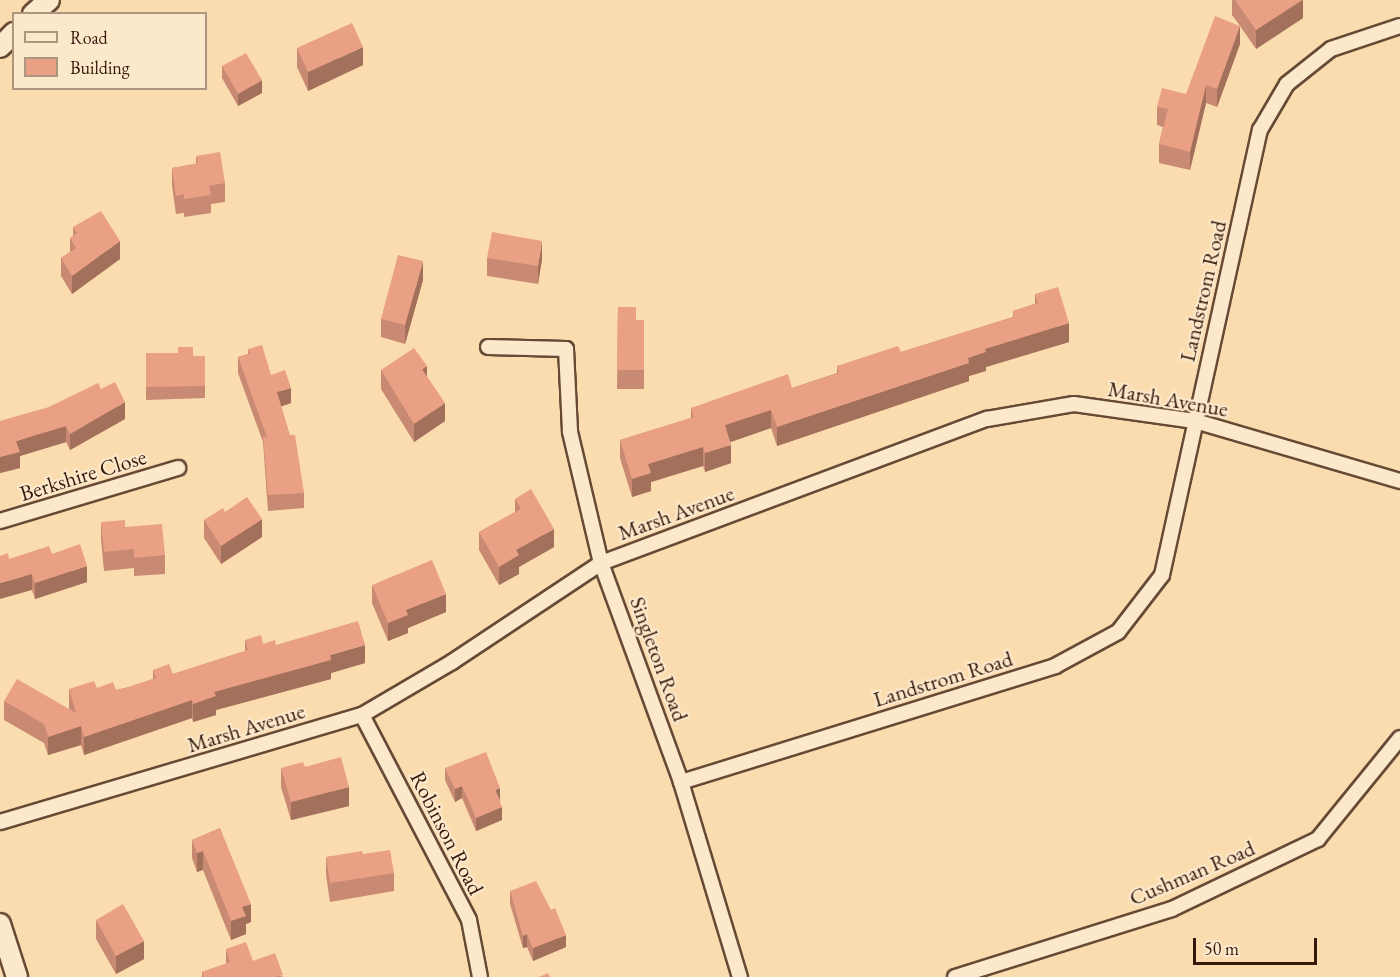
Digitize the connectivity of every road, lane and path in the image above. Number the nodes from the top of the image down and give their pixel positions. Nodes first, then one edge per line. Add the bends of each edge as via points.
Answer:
1 (49, 0) edge
2 (35, 12) edge
3 (1400, 26) edge
4 (12, 35) edge
5 (0, 47) edge
6 (488, 347) dead end
7 (1195, 421) junction
8 (178, 468) dead end
9 (1400, 481) edge
10 (0, 521) edge
11 (601, 563) junction
12 (362, 715) junction
13 (1400, 738) edge
14 (681, 782) junction
15 (0, 822) edge
16 (0, 924) edge
17 (17, 977) edge
18 (480, 977) edge
19 (740, 977) edge
20 (955, 977) edge

1 - 2 main road
3 - 7 street, Landstrom Road via 1331,49 1287,84 1260,130
4 - 5 main road
6 - 11 street, Singleton Road via 566,349 570,432
7 - 9 street, Marsh Avenue
7 - 11 street, Marsh Avenue via 1074,404 987,419
7 - 14 street, Landstrom Road via 1162,575 1118,632 1055,666
8 - 10 street, Berkshire Close
11 - 12 street, Marsh Avenue via 452,662
11 - 14 street, Singleton Road
12 - 15 street, Marsh Avenue
12 - 18 street, Robinson Road via 469,920
13 - 20 street, Cushman Road via 1318,839 1172,909
14 - 19 street, Singleton Road
16 - 17 main road

